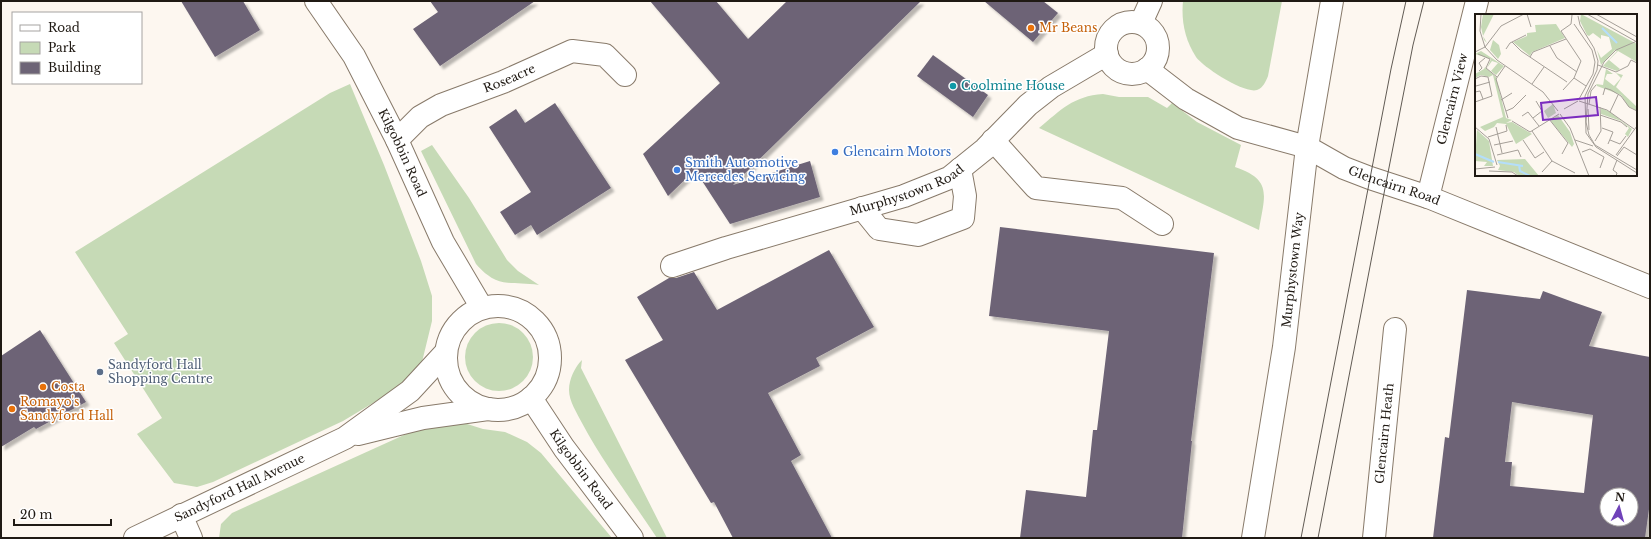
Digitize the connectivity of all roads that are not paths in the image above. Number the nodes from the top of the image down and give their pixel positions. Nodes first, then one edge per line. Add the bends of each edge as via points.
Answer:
1 (316, 1) edge
2 (1151, 1) edge
3 (1332, 1) edge
4 (1477, 1) edge
5 (1141, 23) junction
6 (1107, 54) junction
7 (1147, 69) junction
8 (625, 75) dead end
9 (397, 140) junction
10 (993, 140) junction
11 (1307, 147) junction
12 (960, 169) junction
13 (1428, 197) junction
14 (862, 208) junction
15 (1162, 224) dead end
16 (672, 266) dead end
17 (1650, 287) edge
18 (482, 308) junction
19 (1395, 329) dead end
20 (446, 352) junction
21 (531, 398) junction
22 (488, 409) junction
23 (345, 438) junction
24 (181, 515) junction
25 (135, 538) edge
26 (191, 538) edge
27 (632, 538) edge
28 (1253, 538) edge
29 (1374, 538) edge

1 - 9 street, Kilgobbin Road via 354,56
2 - 5 street
3 - 11 street, Murphystown Way
4 - 13 street, Glencairn View
5 - 6 street via 1124,22 1116,27 1106,41
5 - 7 street via 1148,27 1158,41 1157,56
6 - 7 street via 1112,65 1126,73 1141,73
6 - 10 street, Murphystown Road via 1051,87 1028,105
7 - 11 street, Glencairn Road via 1186,99 1238,128
8 - 9 street, Roseacre via 605,55 572,51 503,82 441,105 420,117
9 - 18 street, Kilgobbin Road via 443,242
10 - 12 street, Murphystown Road
10 - 15 street via 1036,188 1122,198
11 - 13 street, Glencairn Road via 1344,168
11 - 28 street, Murphystown Way via 1284,347
12 - 14 street, Murphystown Road via 949,178 904,196
12 - 14 street via 965,196 963,218 918,236 879,229
13 - 17 street, Glencairn Road
14 - 16 street, Murphystown Road
18 - 20 street via 460,321 450,337
18 - 21 street via 500,305 518,309 533,319 544,332 550,349 550,366 544,383
19 - 29 street, Glencairn Heath
20 - 22 street via 447,370 452,385 466,399
20 - 23 street, Sandyford Hall Avenue via 410,391
21 - 22 street via 510,408
21 - 27 street, Kilgobbin Road via 564,448
22 - 23 street, Sandyford Hall Avenue via 424,418
23 - 24 street, Sandyford Hall Avenue
24 - 25 street, Sandyford Hall Avenue
24 - 26 street

